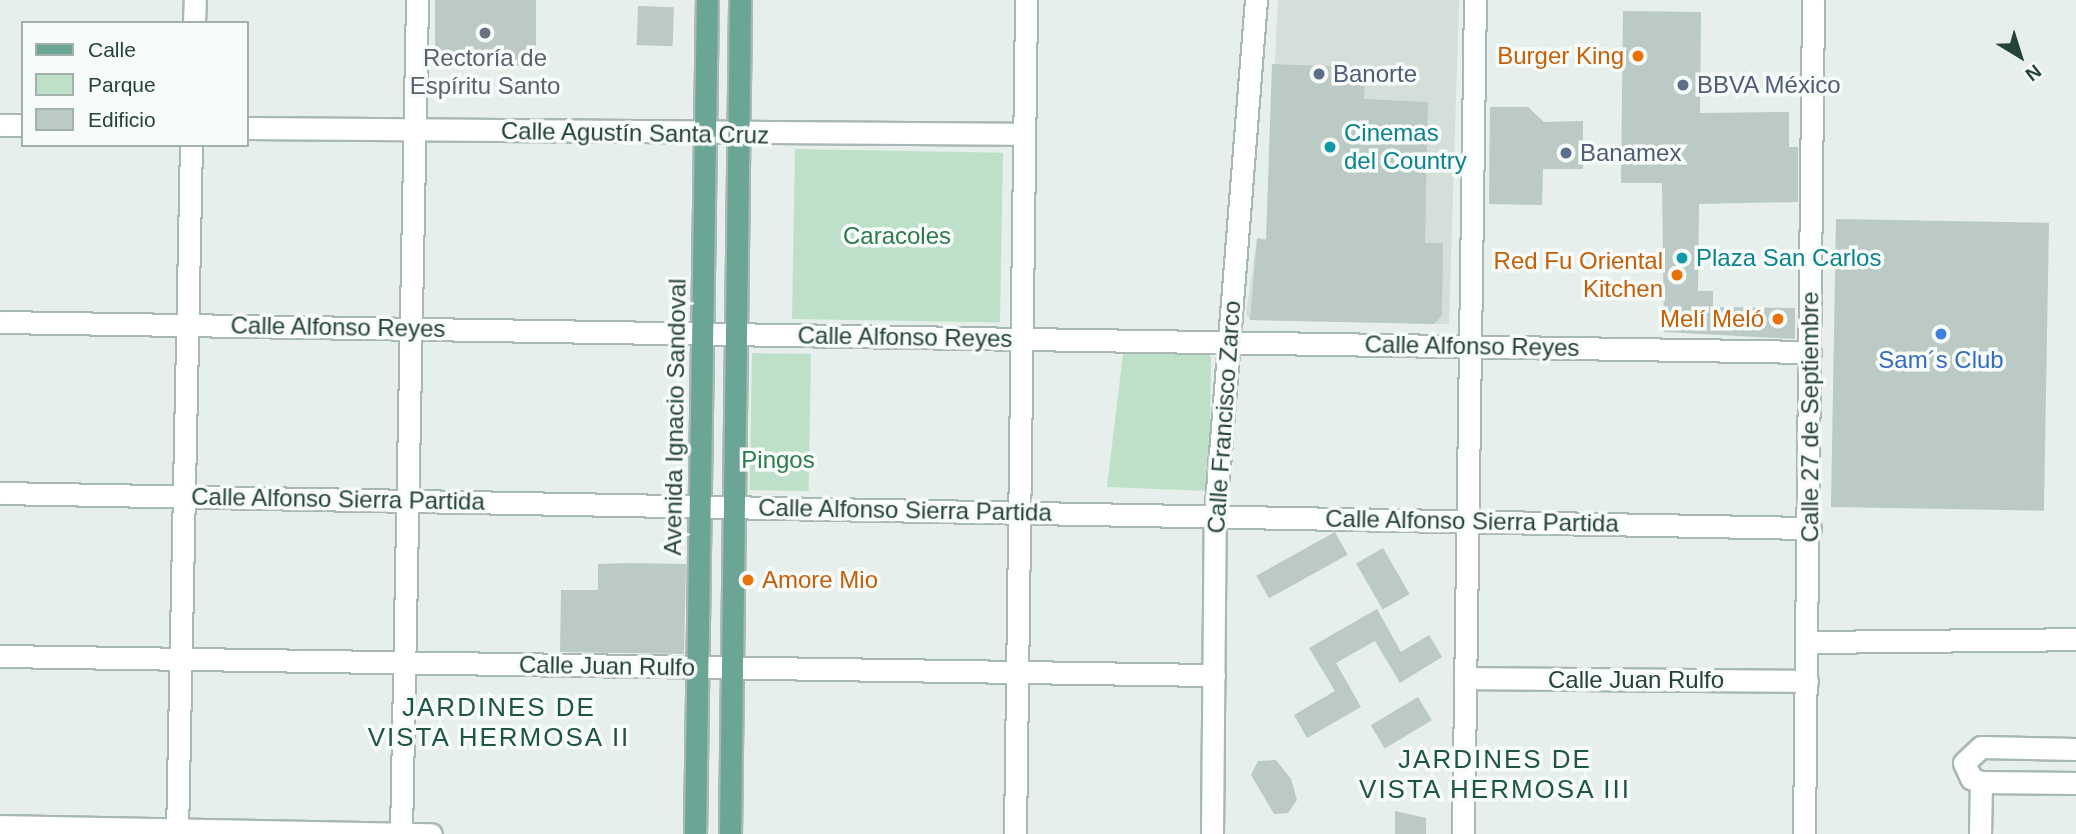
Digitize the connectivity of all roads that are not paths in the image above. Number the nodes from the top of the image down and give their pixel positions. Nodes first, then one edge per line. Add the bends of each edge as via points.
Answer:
1 (195, 0) edge
2 (416, 0) edge
3 (707, 0) edge
4 (740, 0) edge
5 (1026, 0) edge
6 (1256, 0) edge
7 (1475, 0) edge
8 (1813, 0) edge
9 (194, 21) edge
10 (0, 125) edge
11 (21, 125) edge
12 (248, 128) edge
13 (414, 131) junction
14 (1024, 134) junction
15 (705, 135) junction
16 (738, 135) junction
17 (191, 147) edge
18 (0, 322) edge
19 (187, 325) junction
20 (410, 329) junction
21 (702, 333) junction
22 (736, 334) junction
23 (1021, 339) junction
24 (1230, 342) junction
25 (1470, 346) junction
26 (1810, 352) junction
27 (0, 493) edge
28 (184, 496) junction
29 (407, 500) junction
30 (700, 506) junction
31 (734, 507) junction
32 (1019, 512) junction
33 (1215, 516) junction
34 (1467, 521) junction
35 (1810, 527) junction
36 (2076, 639) edge
37 (1808, 642) junction
38 (0, 656) edge
39 (180, 659) junction
40 (404, 662) junction
41 (698, 667) junction
42 (732, 667) junction
43 (1017, 672) junction
44 (1214, 675) junction
45 (1465, 678) junction
46 (1807, 681) junction
47 (2076, 749) edge
48 (1987, 783) junction
49 (2076, 783) edge
50 (0, 826) edge
51 (177, 832) edge
52 (401, 834) edge
53 (431, 834) edge
54 (695, 834) edge
55 (730, 834) edge
56 (1014, 834) edge
57 (1212, 834) edge
58 (1463, 834) edge
59 (1804, 834) edge
60 (1980, 834) edge
61 (1986, 834) edge
62 (1993, 834) edge

1 - 9 street
2 - 13 street
3 - 15 main road, Avenida Ignacio Sandoval
4 - 16 main road
5 - 14 street
6 - 24 street, Calle Francisco Zarco
7 - 25 street
8 - 26 street, Calle 27 de Septiembre
10 - 11 street
12 - 13 street, Calle Agustín Santa Cruz
13 - 15 street, Calle Agustín Santa Cruz
13 - 20 street
14 - 16 street, Calle Agustín Santa Cruz
14 - 23 street
15 - 16 street, Calle Agustín Santa Cruz
15 - 21 main road, Avenida Ignacio Sandoval
16 - 22 main road
17 - 19 street
18 - 19 street, Calle Alfonso Reyes
19 - 20 street, Calle Alfonso Reyes
19 - 28 street
20 - 21 street, Calle Alfonso Reyes
20 - 29 street
21 - 22 street, Calle Alfonso Reyes
21 - 30 main road, Avenida Ignacio Sandoval
22 - 23 street, Calle Alfonso Reyes
22 - 31 main road
23 - 24 street, Calle Alfonso Reyes
23 - 32 street
24 - 25 street, Calle Alfonso Reyes
24 - 33 street, Calle Francisco Zarco
25 - 26 street, Calle Alfonso Reyes
25 - 34 street
26 - 35 street, Calle 27 de Septiembre
27 - 28 street, Calle Alfonso Sierra Partida
28 - 29 street, Calle Alfonso Sierra Partida
28 - 39 street
29 - 30 street, Calle Alfonso Sierra Partida
29 - 40 street
30 - 31 street, Calle Alfonso Sierra Partida
30 - 41 main road, Avenida Ignacio Sandoval
31 - 32 street, Calle Alfonso Sierra Partida
31 - 42 main road
32 - 33 street, Calle Alfonso Sierra Partida
32 - 43 street
33 - 34 street, Calle Alfonso Sierra Partida
33 - 44 street, Calle Francisco Zarco
34 - 35 street, Calle Alfonso Sierra Partida
34 - 45 street
35 - 37 street, Calle 27 de Septiembre
36 - 37 street
37 - 46 street, Calle 27 de Septiembre
38 - 39 street, Calle Juan Rulfo
39 - 40 street, Calle Juan Rulfo
39 - 51 street
40 - 41 street, Calle Juan Rulfo
40 - 52 street
41 - 42 street, Calle Juan Rulfo
41 - 54 main road, Avenida Ignacio Sandoval
42 - 43 street, Calle Juan Rulfo
42 - 55 main road
43 - 44 street, Calle Juan Rulfo
43 - 56 street
44 - 57 street, Calle Francisco Zarco
45 - 46 street, Calle Juan Rulfo
45 - 58 street
46 - 59 street, Calle 27 de Septiembre
47 - 48 street via 1973,749 1964,767
48 - 49 street
48 - 60 street
48 - 62 street
50 - 51 street
51 - 52 street
52 - 53 street
61 - 62 street

